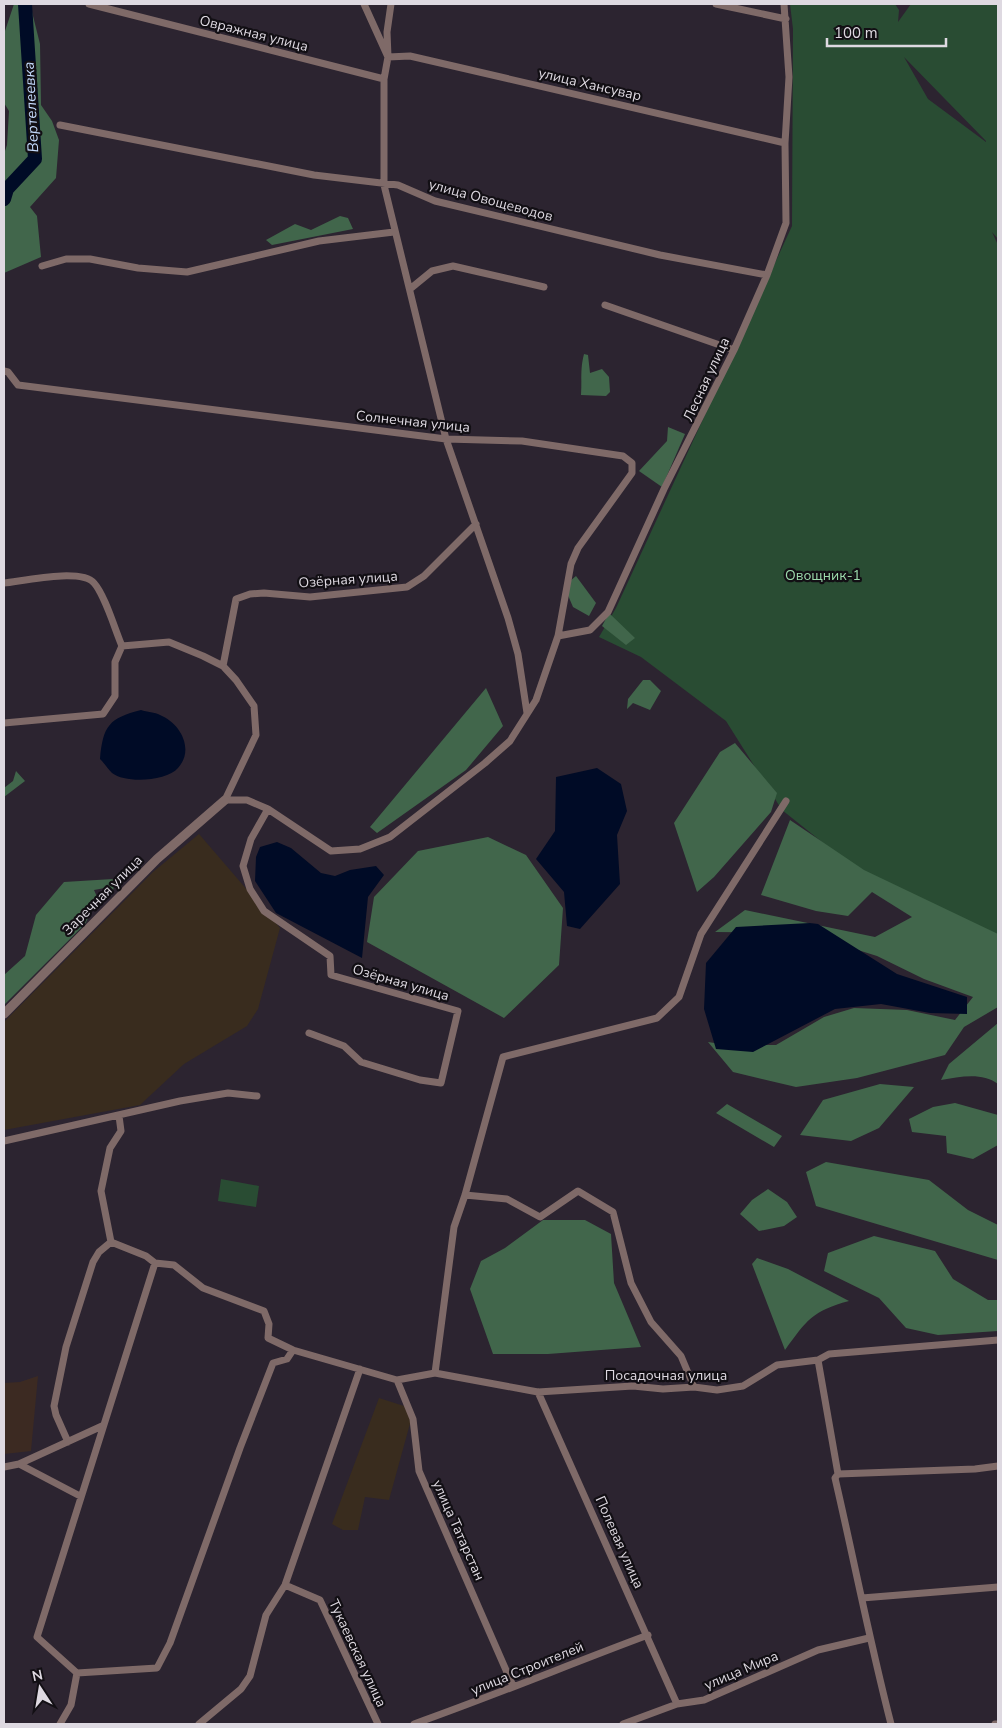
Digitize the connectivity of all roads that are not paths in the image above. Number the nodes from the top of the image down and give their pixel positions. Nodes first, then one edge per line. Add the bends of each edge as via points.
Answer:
1 (89, 4) edge
2 (364, 4) edge
3 (391, 4) edge
4 (716, 4) edge
5 (784, 4) edge
6 (786, 19) junction
7 (388, 57) junction
8 (384, 79) junction
9 (60, 126) dead end
10 (785, 143) junction
11 (384, 184) junction
12 (394, 232) junction
13 (42, 266) dead end
14 (767, 275) junction
15 (544, 288) dead end
16 (410, 289) junction
17 (605, 305) dead end
18 (734, 350) junction
19 (4, 371) edge
20 (446, 439) junction
21 (476, 524) junction
22 (4, 583) edge
23 (558, 636) junction
24 (122, 646) junction
25 (222, 666) junction
26 (527, 713) junction
27 (4, 723) edge
28 (225, 800) junction
29 (786, 801) dead end
30 (268, 809) junction
31 (4, 1014) edge
32 (309, 1033) dead end
33 (257, 1096) dead end
34 (119, 1116) junction
35 (4, 1141) edge
36 (465, 1195) junction
37 (111, 1242) junction
38 (155, 1263) junction
39 (998, 1340) edge
40 (293, 1350) junction
41 (818, 1360) junction
42 (360, 1369) junction
43 (435, 1373) junction
44 (397, 1380) junction
45 (694, 1387) junction
46 (538, 1392) junction
47 (102, 1426) junction
48 (68, 1442) junction
49 (19, 1464) junction
50 (998, 1466) edge
51 (4, 1467) edge
52 (838, 1474) junction
53 (80, 1496) junction
54 (285, 1585) junction
55 (998, 1587) edge
56 (862, 1598) junction
57 (648, 1635) junction
58 (868, 1638) junction
59 (77, 1673) junction
60 (513, 1686) junction
61 (677, 1704) junction
62 (60, 1724) edge
63 (199, 1724) edge
64 (378, 1724) edge
65 (414, 1724) edge
66 (624, 1724) edge
67 (892, 1724) edge

1 - 8 street, Овражная улица
2 - 7 street
3 - 7 street
4 - 6 street
5 - 6 street, Лесная улица
6 - 10 street, Лесная улица via 789,77
7 - 8 street
7 - 10 street, улица Хансувар via 410,56
8 - 11 street
9 - 11 street, улица Овощеводов via 314,175
10 - 14 street, Лесная улица via 786,223
11 - 12 street
11 - 14 street, улица Овощеводов via 398,185 435,201 650,252
12 - 13 street via 319,241 187,272 66,259
12 - 16 street
14 - 18 street, Лесная улица
15 - 16 street via 453,266 432,271
16 - 20 street
17 - 18 street
18 - 23 street, Лесная улица via 664,489 608,612 590,630
19 - 20 street, Солнечная улица via 18,385
20 - 21 street
20 - 23 street, Солнечная улица via 522,441 623,456 632,463 632,473 578,548 571,564
21 - 25 street, Озёрная улица via 424,576 407,587 310,597 264,593 236,599
21 - 26 street via 511,627
22 - 24 street via 76,575 92,581 99,590
23 - 26 street via 536,700
24 - 25 street via 169,642
24 - 27 street via 115,662 115,696 103,714
25 - 28 street via 254,706 256,735
26 - 30 street via 510,740 485,763 390,837 360,850 332,851
28 - 30 street via 247,800
28 - 31 street, Заречная улица via 158,858
29 - 36 street via 702,934 679,997 656,1018 503,1057
30 - 32 street, Озёрная улица via 251,839 243,866 250,889 264,911 330,956 331,975 458,1011 441,1083 361,1062 344,1046
33 - 34 street via 228,1093
34 - 35 street
34 - 37 street via 121,1131 110,1148 101,1191
36 - 43 street via 454,1228
36 - 45 street via 507,1199 540,1217 578,1191 613,1212 631,1283 651,1322 681,1356
37 - 38 street
37 - 48 street via 93,1262 62,1362 54,1406
38 - 40 street, Посадочная улица via 174,1265 203,1288 264,1312 269,1324 268,1338
38 - 47 street
39 - 41 street, Посадочная улица via 855,1350 829,1354
40 - 42 street, Посадочная улица
40 - 59 street via 287,1359 273,1363 170,1643 157,1668
41 - 45 street, Посадочная улица via 777,1365 743,1386 717,1390
41 - 52 street
42 - 44 street, Посадочная улица
42 - 54 street
43 - 44 street, Посадочная улица
43 - 46 street, Посадочная улица
44 - 60 street, улица Татарстан via 413,1419 419,1471
45 - 46 street, Посадочная улица via 663,1389 633,1386
46 - 57 street, Полевая улица
47 - 48 street
47 - 53 street
48 - 49 street
49 - 51 street
49 - 53 street
50 - 52 street
52 - 56 street via 835,1478
53 - 59 street via 37,1637
54 - 63 street via 266,1615 250,1676 241,1689
54 - 64 street, Тукаевская улица via 320,1600
55 - 56 street
56 - 58 street
57 - 60 street, улица Строителей
57 - 61 street, Полевая улица
58 - 61 street, улица Мира via 818,1650 704,1700
58 - 67 street
59 - 62 street via 71,1705
60 - 65 street, улица Строителей
61 - 66 street, улица Мира

